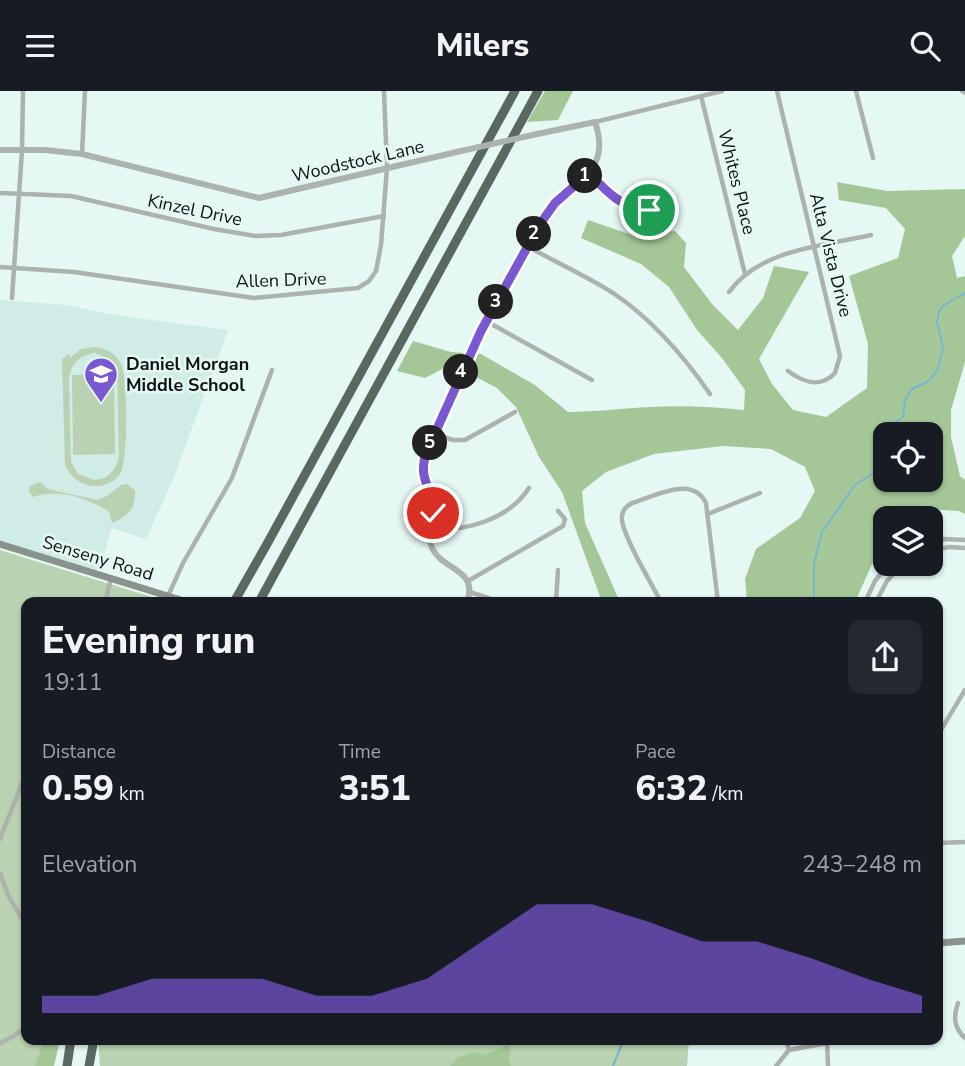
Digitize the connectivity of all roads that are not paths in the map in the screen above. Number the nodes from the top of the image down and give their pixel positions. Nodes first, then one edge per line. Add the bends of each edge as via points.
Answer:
1 (23, 91) edge
2 (85, 91) edge
3 (384, 91) edge
4 (515, 91) edge
5 (538, 91) edge
6 (722, 91) edge
7 (776, 91) edge
8 (856, 91) edge
9 (713, 92) edge
10 (701, 96) junction
11 (595, 122) junction
12 (0, 150) edge
13 (22, 150) junction
14 (82, 154) junction
15 (873, 158) dead end
16 (387, 168) junction
17 (589, 173) junction
18 (0, 193) edge
19 (19, 193) junction
20 (649, 210) dead end
21 (383, 216) junction
22 (871, 235) dead end
23 (527, 246) junction
24 (815, 247) junction
25 (0, 267) edge
26 (14, 268) junction
27 (745, 274) junction
28 (729, 292) dead end
29 (12, 297) dead end
30 (486, 321) junction
31 (272, 370) dead end
32 (788, 371) dead end
33 (592, 380) dead end
34 (710, 394) dead end
35 (515, 412) dead end
36 (434, 434) junction
37 (529, 488) dead end
38 (760, 493) dead end
39 (558, 511) dead end
40 (708, 514) junction
41 (430, 529) junction
42 (965, 540) edge
43 (943, 541) edge
44 (0, 544) edge
45 (943, 548) edge
46 (965, 548) edge
47 (558, 570) dead end
48 (879, 576) edge
49 (892, 576) edge
50 (111, 579) junction
51 (468, 581) junction
52 (470, 592) junction
53 (168, 596) junction
54 (106, 597) edge
55 (171, 597) edge
56 (237, 597) edge
57 (263, 597) edge
58 (468, 597) edge
59 (485, 597) edge
60 (556, 597) edge
61 (658, 597) edge
62 (717, 597) edge
63 (867, 597) edge
64 (879, 597) edge
65 (965, 690) edge
66 (943, 727) edge
67 (21, 786) edge
68 (0, 839) edge
69 (965, 842) edge
70 (943, 843) edge
71 (0, 873) edge
72 (21, 917) edge
73 (965, 941) edge
74 (943, 943) edge
75 (958, 1003) dead end
76 (21, 1031) edge
77 (965, 1038) edge
78 (0, 1043) edge
79 (70, 1045) edge
80 (93, 1045) edge
81 (788, 1045) edge
82 (810, 1045) edge
83 (827, 1045) edge
84 (789, 1050) junction
85 (67, 1066) edge
86 (89, 1066) edge
87 (776, 1066) edge
88 (828, 1066) edge

1 - 13 street
2 - 14 street
3 - 16 street, Allen Drive
4 - 56 highway
5 - 57 highway
6 - 9 street, Woodstock Lane
7 - 24 street, Alta Vista Drive
8 - 15 street
9 - 10 street, Woodstock Lane
10 - 11 street, Woodstock Lane
10 - 27 street, Whites Place
11 - 16 street, Woodstock Lane, bridge
11 - 17 street via 599,155
12 - 13 street, Woodstock Lane
13 - 14 street, Woodstock Lane
13 - 19 street
14 - 16 street, Woodstock Lane via 254,198
16 - 21 street, Allen Drive
17 - 20 street via 619,201
17 - 23 street via 555,203
18 - 19 street, Kinzel Drive
19 - 21 street, Kinzel Drive via 71,196 255,236
19 - 26 street
21 - 26 street, Allen Drive via 376,271 351,291 254,298
22 - 24 street
23 - 30 street
23 - 34 street via 638,311 668,340
24 - 27 street via 770,260
24 - 32 street, Alta Vista Drive via 840,362 831,377 819,383
25 - 26 street, Allen Drive
26 - 29 street
27 - 28 street
30 - 33 street
30 - 36 street
31 - 53 street via 232,478
35 - 36 street via 464,440
36 - 41 street via 422,471 433,506
37 - 41 street via 509,508 479,524
38 - 40 street
39 - 51 street via 565,519 563,526
40 - 61 street via 702,495 687,488 632,503 623,511 625,533
40 - 62 street
41 - 51 street via 436,554
42 - 43 street
44 - 50 main road, Senseny Road
45 - 46 street
47 - 60 street
48 - 63 street
49 - 64 street
50 - 53 main road, Senseny Road
50 - 54 street
51 - 52 street
52 - 58 street
52 - 59 street
53 - 55 main road, Senseny Road
65 - 66 street
67 - 68 street
69 - 70 street
71 - 72 street
73 - 74 main road
75 - 77 street via 954,1019
76 - 78 street
79 - 85 highway
80 - 86 highway
81 - 84 street
82 - 84 street
83 - 88 street
84 - 87 street

